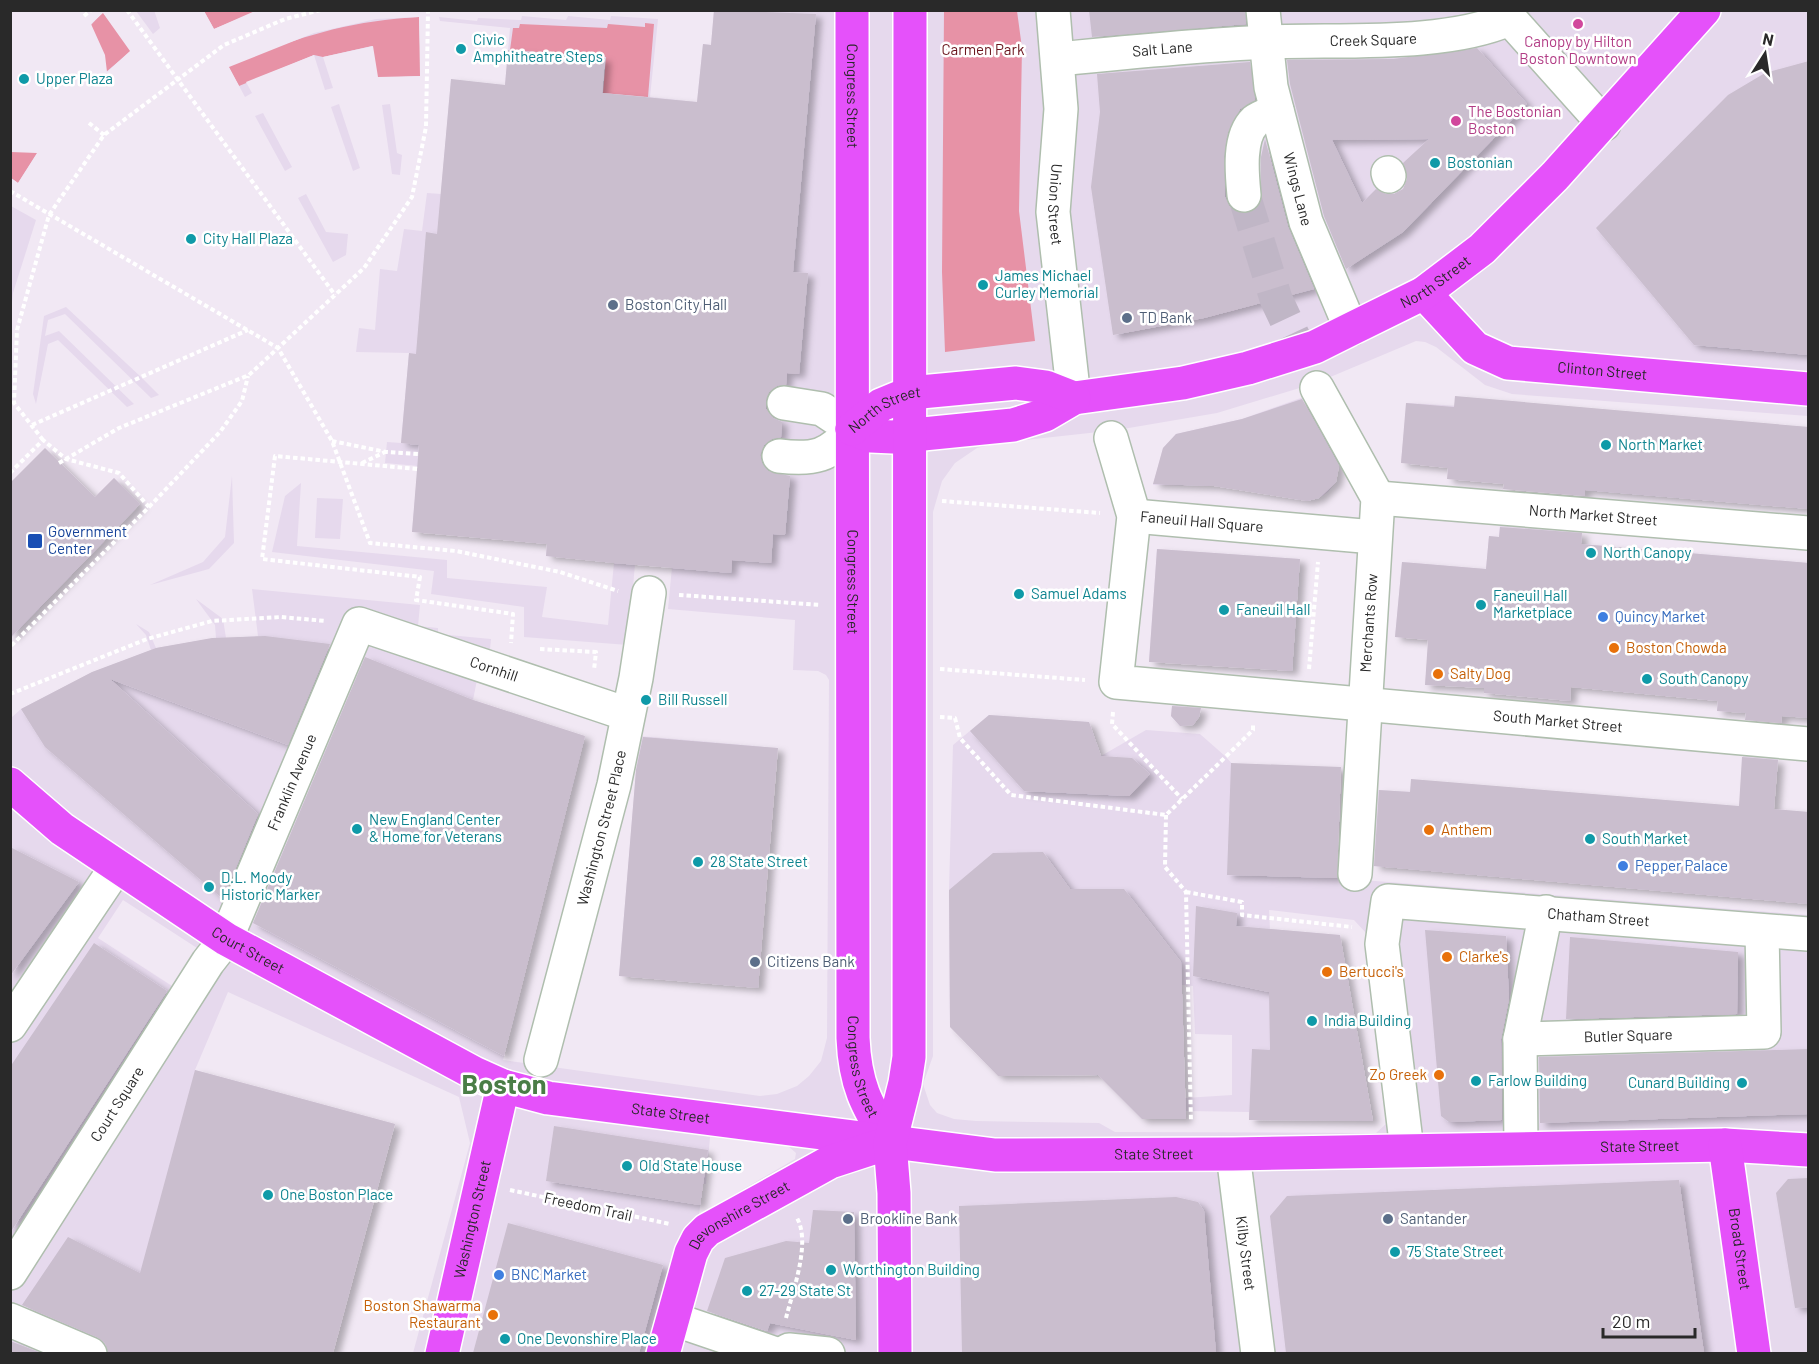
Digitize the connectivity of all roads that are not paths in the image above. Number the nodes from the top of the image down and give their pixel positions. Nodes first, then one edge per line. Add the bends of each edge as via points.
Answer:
1 (852, 10) edge
2 (910, 10) edge
3 (1053, 10) edge
4 (1263, 10) edge
5 (1704, 10) edge
6 (1506, 15) edge
7 (1266, 42) junction
8 (1059, 59) junction
9 (1604, 124) junction
10 (1282, 125) junction
11 (1244, 195) tunnel mouth
12 (1424, 293) junction
13 (1351, 329) junction
14 (1317, 388) dead end
15 (1809, 389) edge
16 (910, 393) junction
17 (1074, 398) junction
18 (784, 403) dead end
19 (852, 429) junction
20 (909, 436) junction
21 (1111, 438) dead end
22 (779, 456) dead end
23 (1378, 498) junction
24 (1134, 516) junction
25 (1809, 533) edge
26 (1374, 537) junction
27 (649, 593) dead end
28 (359, 624) joint
29 (1306, 699) joint
30 (1364, 704) junction
31 (627, 714) junction
32 (1809, 744) edge
33 (10, 784) edge
34 (117, 866) junction
35 (1355, 873) dead end
36 (1546, 912) junction
37 (1762, 931) junction
38 (1809, 934) edge
39 (226, 939) junction
40 (10, 1025) edge
41 (1520, 1039) junction
42 (541, 1060) dead end
43 (503, 1086) junction
44 (890, 1143) junction
45 (1725, 1145) junction
46 (1521, 1148) junction
47 (1407, 1150) junction
48 (1809, 1150) edge
49 (1233, 1155) junction
50 (10, 1273) edge
51 (673, 1319) junction
52 (10, 1320) edge
53 (781, 1345) edge
54 (90, 1353) edge
55 (442, 1353) edge
56 (663, 1353) edge
57 (828, 1353) edge
58 (895, 1353) edge
59 (1258, 1353) edge
60 (1754, 1353) edge

1 - 19 main road, Congress Street
2 - 16 main road, Congress Street
3 - 8 street, Union Street
4 - 7 street
5 - 9 main road, North Street
6 - 7 street, Creek Square via 1488,28 1448,36
6 - 9 street
7 - 8 street, Salt Lane
7 - 10 street, Wings Lane
8 - 17 street, Union Street via 1061,123 1052,200
9 - 12 main road, North Street via 1482,249
10 - 11 street via 1256,120 1246,132
10 - 13 street, Wings Lane via 1306,222
12 - 13 main road, North Street
12 - 15 main road, Clinton Street via 1475,348 1508,363
13 - 17 main road, North Street via 1315,347 1248,368 1183,383
14 - 23 street
16 - 17 main road, North Street via 1016,383 1046,387
16 - 19 main road, North Street via 881,405
16 - 20 main road, Congress Street
17 - 20 main road, North Street via 1045,415 1013,425
18 - 19 street via 822,409
19 - 20 main road, North Street via 872,436
19 - 22 street via 822,455
19 - 44 main road, Congress Street via 853,1038 855,1071 861,1090
20 - 44 main road, Congress Street via 909,1057
21 - 24 street
23 - 25 street, North Market Street
23 - 26 street, Merchants Row
24 - 26 street, Faneuil Hall Square
24 - 29 street, Faneuil Hall Square via 1116,682
26 - 30 street, Merchants Row
27 - 31 street, Washington Street Place
28 - 31 street, Cornhill
28 - 39 street, Franklin Avenue
29 - 30 street, South Market Street
30 - 32 street, South Market Street
30 - 35 street, Merchants Row
31 - 42 street, Washington Street Place via 614,784
33 - 34 main road, Court Street via 62,829
34 - 39 main road, Court Street
34 - 40 street
36 - 37 street, Chatham Street
36 - 41 street
36 - 47 street, Chatham Street via 1388,901 1382,944
37 - 38 street, Chatham Street
37 - 41 street, Butler Square via 1764,1032
39 - 43 main road, Court Street
39 - 50 street, Court Square
41 - 46 street
43 - 44 main road, State Street via 548,1098
43 - 55 main road, Washington Street
44 - 49 main road, State Street via 995,1155
44 - 51 main road, Devonshire Street via 830,1162 707,1230 693,1248
44 - 58 main road, Congress Street
45 - 46 main road, State Street
45 - 48 main road, State Street
45 - 60 main road, Broad Street
46 - 47 main road, State Street
47 - 49 main road, State Street
49 - 59 street, Kilby Street
51 - 53 street
51 - 56 main road, Devonshire Street
52 - 54 street
53 - 57 street via 789,1350

